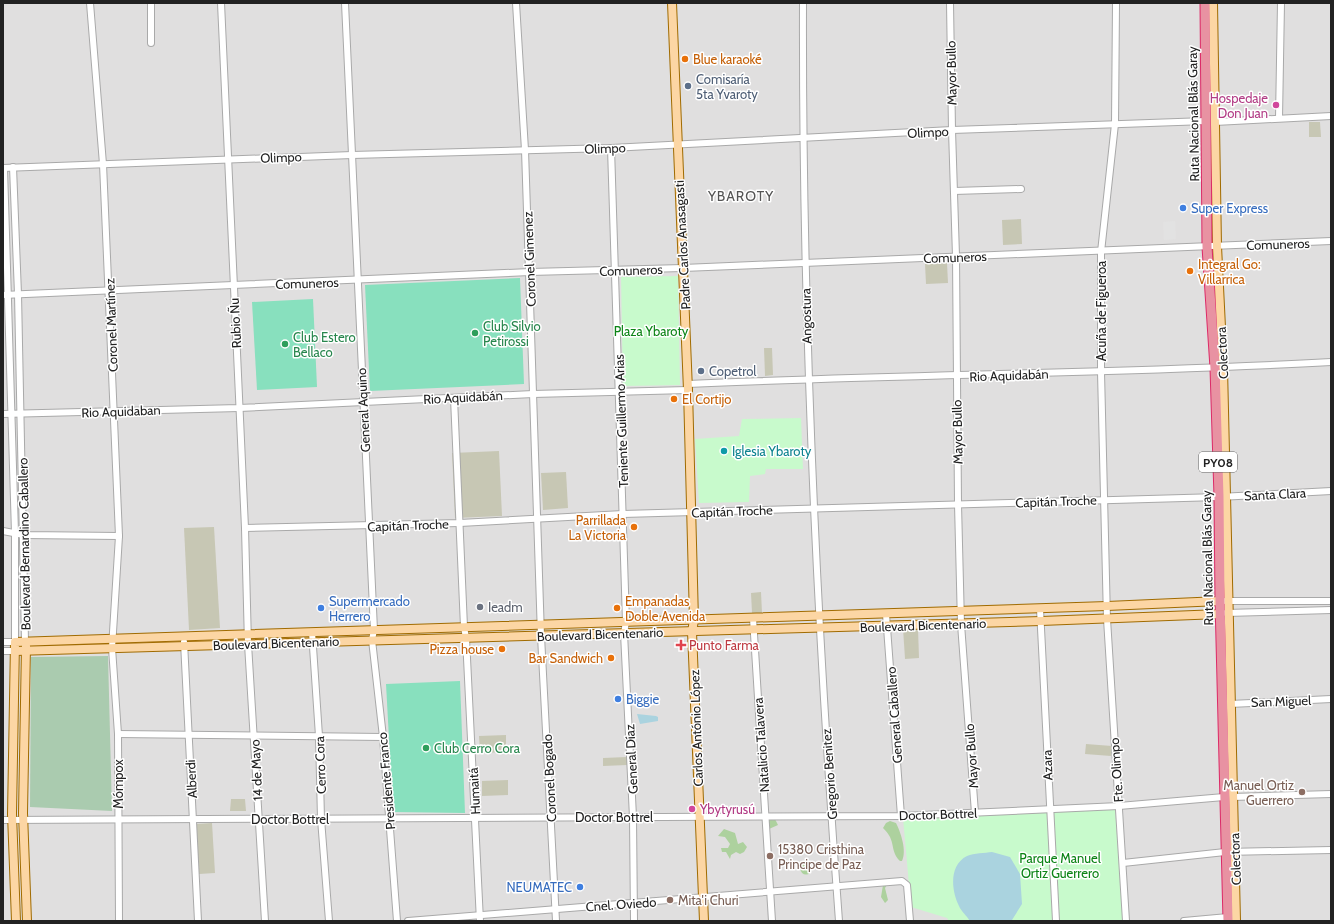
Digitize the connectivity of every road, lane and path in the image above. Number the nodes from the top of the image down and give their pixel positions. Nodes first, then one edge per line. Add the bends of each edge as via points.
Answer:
1 (90, 3) edge
2 (150, 3) edge
3 (221, 3) edge
4 (345, 3) edge
5 (516, 3) edge
6 (672, 3) edge
7 (803, 3) edge
8 (950, 3) edge
9 (1116, 3) edge
10 (1205, 3) edge
11 (1213, 3) edge
12 (1281, 3) edge
13 (151, 43) dead end
14 (1331, 116) edge
15 (1279, 118) junction
16 (1211, 121) junction
17 (1115, 124) junction
18 (952, 130) junction
19 (803, 138) junction
20 (677, 144) junction
21 (611, 148) junction
22 (525, 150) junction
23 (352, 155) junction
24 (227, 160) junction
25 (103, 164) junction
26 (12, 167) junction
27 (4, 168) edge
28 (1021, 189) dead end
29 (954, 192) junction
30 (1331, 241) edge
31 (1217, 246) junction
32 (1207, 247) junction
33 (1101, 252) junction
34 (956, 256) junction
35 (805, 262) junction
36 (684, 268) junction
37 (616, 270) junction
38 (530, 272) junction
39 (357, 281) junction
40 (233, 286) junction
41 (109, 289) junction
42 (18, 294) junction
43 (6, 295) edge
44 (1331, 362) edge
45 (1219, 368) junction
46 (1101, 372) junction
47 (957, 376) junction
48 (808, 378) junction
49 (688, 387) junction
50 (620, 392) junction
51 (533, 394) junction
52 (454, 398) junction
53 (362, 402) junction
54 (239, 408) junction
55 (114, 412) junction
56 (3, 414) edge
57 (12, 414) junction
58 (21, 414) junction
59 (1331, 491) edge
60 (1223, 497) junction
61 (1104, 500) junction
62 (958, 504) junction
63 (813, 508) junction
64 (691, 512) junction
65 (623, 514) junction
66 (538, 518) junction
67 (460, 523) junction
68 (369, 526) junction
69 (245, 528) junction
70 (3, 531) edge
71 (15, 533) junction
72 (24, 535) junction
73 (119, 536) junction
74 (1224, 601) junction
75 (1331, 601) edge
76 (1107, 606) junction
77 (1040, 609) junction
78 (1331, 610) edge
79 (961, 611) junction
80 (1224, 613) junction
81 (886, 614) junction
82 (818, 616) junction
83 (753, 618) junction
84 (1107, 619) junction
85 (694, 620) junction
86 (1041, 621) junction
87 (626, 622) junction
88 (961, 624) junction
89 (541, 625) junction
90 (887, 626) junction
91 (464, 627) junction
92 (818, 628) junction
93 (374, 630) junction
94 (753, 630) junction
95 (312, 632) junction
96 (692, 632) junction
97 (624, 633) junction
98 (248, 634) junction
99 (184, 636) junction
100 (541, 636) junction
101 (466, 638) junction
102 (112, 639) junction
103 (372, 640) junction
104 (25, 641) junction
105 (3, 642) edge
106 (15, 642) junction
107 (312, 642) junction
108 (248, 644) junction
109 (184, 646) junction
110 (112, 648) junction
111 (15, 650) junction
112 (26, 650) junction
113 (3, 651) edge
114 (1331, 699) edge
115 (1230, 704) junction
116 (118, 734) junction
117 (188, 735) junction
118 (255, 735) junction
119 (319, 736) junction
120 (383, 737) junction
121 (1331, 794) edge
122 (1229, 797) junction
123 (1119, 806) junction
124 (1049, 809) junction
125 (975, 813) junction
126 (700, 816) junction
127 (765, 816) junction
128 (832, 816) junction
129 (901, 816) junction
130 (551, 817) junction
131 (633, 817) junction
132 (389, 818) junction
133 (475, 818) junction
134 (118, 819) junction
135 (193, 819) junction
136 (259, 819) junction
137 (321, 819) junction
138 (3, 820) edge
139 (12, 820) junction
140 (23, 820) junction
141 (1331, 850) edge
142 (1230, 852) junction
143 (1122, 862) junction
144 (836, 887) junction
145 (770, 893) junction
146 (703, 898) junction
147 (634, 903) junction
148 (556, 910) junction
149 (480, 918) edge
150 (1231, 920) edge
151 (16, 921) edge
152 (27, 921) edge
153 (119, 921) edge
154 (198, 921) edge
155 (265, 921) edge
156 (329, 921) edge
157 (397, 921) edge
158 (408, 921) edge
159 (556, 921) edge
160 (634, 921) edge
161 (704, 921) edge
162 (772, 921) edge
163 (839, 921) edge
164 (910, 921) edge
165 (1056, 921) edge
166 (1126, 921) edge
167 (1184, 921) edge

1 - 25 street, Coronel Martínez
2 - 13 street
3 - 24 street, Rubio Ñu
4 - 23 street, General Aquino
5 - 22 street, Coronel Gimenez
6 - 20 main road, Padre Carlos Anasagasti
7 - 19 street, Angostura
8 - 18 street, Mayor Bullo
9 - 17 street, Acuña de Figueroa
10 - 16 highway, Ruta Nacional Blás Garay / PY08
11 - 16 main road, Colectora
12 - 15 street
14 - 15 street, Olimpo
15 - 16 street, Olimpo
16 - 17 street, Olimpo
16 - 31 main road, Colectora
16 - 32 highway, Ruta Nacional Blás Garay / PY08
17 - 18 street, Olimpo
17 - 33 street, Acuña de Figueroa
18 - 19 street, Olimpo
18 - 29 street, Mayor Bullo
19 - 20 street, Olimpo
19 - 35 street, Angostura
20 - 21 street, Olimpo
20 - 36 main road, Padre Carlos Anasagasti
21 - 22 street, Olimpo
21 - 37 street, Teniente Guillermo Arias
22 - 23 street, Olimpo
22 - 38 street, Coronel Gimenez
23 - 24 street, Olimpo
23 - 39 street, General Aquino
24 - 25 street, Olimpo
24 - 40 street, Rubio Ñu
25 - 26 street, Olimpo
25 - 41 street, Coronel Martínez
26 - 27 street, Olimpo
26 - 42 street, Boulevard Bernardino Caballero
27 - 43 street, Boulevard Bernardino Caballero
28 - 29 street
29 - 34 street, Mayor Bullo
30 - 31 street, Comuneros
31 - 32 street, Comuneros
31 - 45 main road, Colectora
32 - 33 street, Comuneros
32 - 45 highway, Ruta Nacional Blás Garay / PY08
33 - 34 street, Comuneros
33 - 46 street, Acuña de Figueroa
34 - 35 street, Comuneros
34 - 47 street, Mayor Bullo
35 - 36 street, Comuneros
35 - 48 street, Angostura
36 - 37 street, Comuneros
36 - 49 main road, Padre Carlos Anasagasti
37 - 38 street, Comuneros
37 - 50 street, Teniente Guillermo Arias
38 - 39 street, Comuneros
38 - 51 street, Coronel Gimenez
39 - 40 street, Comuneros
39 - 53 street, General Aquino
40 - 41 street, Comuneros
40 - 54 street, Rubio Ñu
41 - 42 street, Comuneros
41 - 55 street, Coronel Martínez
42 - 43 street, Comuneros
42 - 58 street, Boulevard Bernardino Caballero
43 - 57 street, Boulevard Bernardino Caballero
44 - 45 street, Rio Aquidabán
45 - 46 street, Rio Aquidabán
45 - 60 highway, Ruta Nacional Blás Garay / PY08
46 - 47 street, Rio Aquidabán
46 - 61 street, Acuña de Figueroa
47 - 48 street, Rio Aquidabán
47 - 62 street, Mayor Bullo
48 - 49 street, Rio Aquidabán
48 - 63 street, Angostura
49 - 50 street, Rio Aquidabán
49 - 64 main road, Padre Carlos Anasagasti
50 - 51 street, Rio Aquidabán
50 - 65 street, Teniente Guillermo Arias
51 - 52 street, Rio Aquidabán
51 - 66 street, Coronel Gimenez
52 - 53 street, Rio Aquidabán
52 - 67 street, Humaitá
53 - 54 street, Rio Aquidabán
53 - 68 street, General Aquino
54 - 55 street, Rio Aquidaban
54 - 69 street, Rubio Ñu
55 - 58 street, Rio Aquidaban
55 - 73 street, Coronel Martínez
56 - 57 street, Rio Aquidaban
57 - 58 street, Rio Aquidaban
57 - 71 street, Boulevard Bernardino Caballero
58 - 72 street, Boulevard Bernardino Caballero
59 - 60 street, Santa Clara
60 - 61 street, Capitán Troche
60 - 74 highway, Ruta Nacional Blás Garay / PY08
61 - 62 street, Capitán Troche
61 - 76 street, Acuña de Figueroa
62 - 63 street, Capitán Troche
62 - 79 street, Mayor Bullo
63 - 64 street, Capitán Troche
63 - 82 street, Angostura
64 - 65 street, Capitán Troche
64 - 85 main road, Padre Carlos Anasagasti
65 - 66 street, Capitán Troche
65 - 87 street, Teniente Guillermo Arias
66 - 67 street, Capitán Troche
66 - 89 street, Coronel Gimenez
67 - 68 street, Capitán Troche
67 - 91 street, Humaitá
68 - 69 street, Capitán Troche
68 - 93 street, General Aquino
69 - 98 street, Rubio Ñu
70 - 71 street
71 - 72 street
71 - 106 street, Boulevard Bernardino Caballero
72 - 73 street
72 - 104 street, Boulevard Bernardino Caballero
73 - 102 street, Coronel Martínez
74 - 75 street
74 - 76 main road, Boulevard Bicentenario
74 - 80 highway, Ruta Nacional Blás Garay / PY08
76 - 77 main road, Boulevard Bicentenario
76 - 84 street, Acuña de Figueroa
77 - 79 main road, Boulevard Bicentenario
77 - 86 street, Azara
78 - 80 street
79 - 81 main road, Boulevard Bicentenario
79 - 88 street, Mayor Bullo
80 - 84 main road, Boulevard Bicentenario
80 - 115 main road
80 - 122 highway, Ruta Nacional Blás Garay / PY08
81 - 82 main road, Boulevard Bicentenario
81 - 90 street, General Caballero
82 - 83 main road, Boulevard Bicentenario
82 - 92 street, Angostura
83 - 85 main road, Boulevard Bicentenario
83 - 94 street, Natalicio Talavera
84 - 86 main road, Boulevard Bicentenario
84 - 123 street, Fte. Olimpo
85 - 87 main road, Boulevard Bicentenario
85 - 96 main road, Padre Carlos Anasagasti
86 - 88 main road, Boulevard Bicentenario
86 - 124 street, Azara
87 - 89 main road, Boulevard Bicentenario
87 - 97 street, General Díaz
88 - 90 main road, Boulevard Bicentenario
88 - 125 street, Mayor Bullo
89 - 91 main road, Boulevard Bicentenario
89 - 100 street, Coronel Gimenez
90 - 92 main road, Boulevard Bicentenario
90 - 129 street, General Caballero
91 - 93 main road, Boulevard Bicentenario
91 - 101 street, Humaitá
92 - 94 main road, Boulevard Bicentenario
92 - 128 street, Gregorio Benitez
93 - 95 main road, Boulevard Bicentenario
93 - 103 street, General Aquino
94 - 96 main road, Boulevard Bicentenario
94 - 127 street, Natalicio Talavera
95 - 98 main road, Boulevard Bicentenario
95 - 107 street, Cerro Cora
96 - 97 main road, Boulevard Bicentenario
96 - 126 main road, Carlos António López
97 - 100 main road, Boulevard Bicentenario
97 - 131 street, General Díaz
98 - 99 main road, Boulevard Bicentenario
98 - 108 street, Rubio Ñu
99 - 102 main road, Boulevard Bicentenario
99 - 109 street, Alberdi
100 - 101 main road, Boulevard Bicentenario
100 - 130 street, Coronel Bogado
101 - 103 main road, Boulevard Bicentenario
101 - 133 street, Humaitá
102 - 104 main road, Boulevard Bicentenario
102 - 110 street, Coronel Martínez
103 - 107 main road, Boulevard Bicentenario
103 - 120 street, Presidente Franco
104 - 106 main road, Boulevard Bicentenario
104 - 112 main road, Boulevard Bernardino Caballero
105 - 106 street, Boulevard Bicentenario
106 - 111 main road, Boulevard Bernardino Caballero
107 - 108 main road, Boulevard Bicentenario
107 - 119 street, Cerro Cora
108 - 109 main road, Boulevard Bicentenario
108 - 118 street, 14 de Mayo
109 - 110 main road, Boulevard Bicentenario
109 - 117 street, Alberdi
110 - 112 main road, Boulevard Bicentenario
110 - 116 street, Mómpox
111 - 112 main road, Boulevard Bicentenario
111 - 113 street, Boulevard Bicentenario
111 - 139 main road, Boulevard Bernardino Caballero
112 - 140 main road, Boulevard Bernardino Caballero
114 - 115 street, San Miguel
115 - 122 main road
116 - 117 street
116 - 134 street, Mómpox
117 - 118 street
117 - 135 street, Alberdi
118 - 119 street
118 - 136 street, 14 de Mayo
119 - 120 street
119 - 137 street, Cerro Cora
120 - 132 street, Presidente Franco
121 - 122 street, Doctor Bottrel
122 - 123 street, Doctor Bottrel
122 - 142 highway, Ruta Nacional Blás Garay / PY08
123 - 124 street, Doctor Bottrel
123 - 143 street, Fte. Olimpo
124 - 125 street, Doctor Bottrel
124 - 165 street, Azara
125 - 129 street, Doctor Bottrel
126 - 127 street, Doctor Bottrel
126 - 131 street, Doctor Bottrel
126 - 146 main road, Carlos António López
127 - 128 street, Doctor Bottrel
127 - 145 street, Natalicio Talavera
128 - 129 street, Doctor Bottrel
128 - 144 street, Gregorio Benitez
130 - 131 street, Doctor Bottrel
130 - 133 street, Doctor Bottrel
130 - 148 street, Coronel Bogado
131 - 147 street, General Díaz
132 - 133 street, Doctor Bottrel
132 - 137 street, Doctor Bottrel
132 - 157 street, Presidente Franco
133 - 149 street, Humaitá
134 - 135 street, Doctor Bottrel
134 - 140 street, Doctor Bottrel
134 - 153 street, Mómpox
135 - 136 street, Doctor Bottrel
135 - 154 street, Alberdi
136 - 137 street, Doctor Bottrel
136 - 155 street, 14 de Mayo
137 - 156 street, Cerro Cora
138 - 139 street, Doctor Bottrel
139 - 140 street, Doctor Bottrel
139 - 151 main road, Boulevard Bernardino Caballero
140 - 152 main road, Boulevard Bernardino Caballero
141 - 142 street
142 - 143 street
142 - 150 highway, Ruta Nacional Blás Garay / PY08
143 - 166 street, Fte. Olimpo
144 - 145 street, Cnel. Oviedo
144 - 163 street, Gregorio Benitez
144 - 164 street, Cnel. Oviedo via 904,881 907,885
145 - 146 street, Cnel. Oviedo
145 - 162 street, Natalicio Talavera
146 - 147 street, Cnel. Oviedo
146 - 161 main road, Carlos António López
147 - 148 street, Cnel. Oviedo
147 - 160 street, General Díaz
148 - 149 street, Cnel. Oviedo
148 - 159 street, Coronel Bogado
149 - 158 street, Cnel. Oviedo
150 - 167 street

